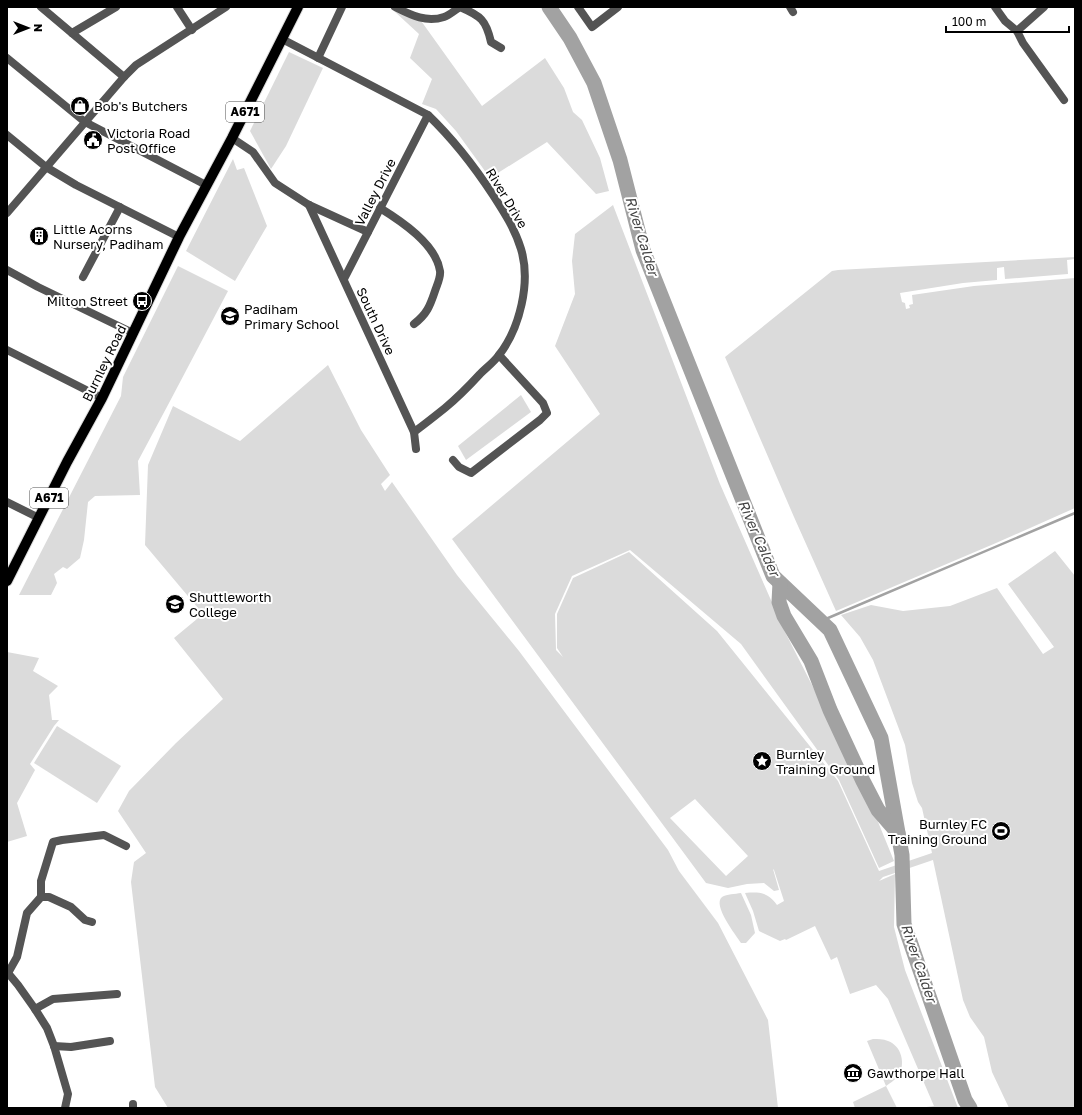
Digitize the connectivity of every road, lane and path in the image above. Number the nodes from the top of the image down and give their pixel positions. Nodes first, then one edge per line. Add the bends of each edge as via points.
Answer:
1 (41, 7) edge
2 (116, 7) edge
3 (177, 7) edge
4 (226, 7) edge
5 (298, 7) edge
6 (342, 7) edge
7 (395, 7) edge
8 (460, 7) edge
9 (578, 7) edge
10 (618, 7) edge
11 (996, 7) edge
12 (1044, 7) edge
13 (192, 30) junction
14 (1017, 31) junction
15 (72, 34) junction
16 (282, 39) junction
17 (501, 48) dead end
18 (7, 58) edge
19 (318, 58) junction
20 (124, 77) junction
21 (1064, 100) dead end
22 (428, 115) junction
23 (85, 122) junction
24 (7, 135) edge
25 (232, 138) junction
26 (46, 167) junction
27 (206, 185) junction
28 (309, 205) junction
29 (120, 207) junction
30 (380, 208) junction
31 (7, 214) edge
32 (368, 232) junction
33 (179, 237) junction
34 (7, 270) edge
35 (83, 277) dead end
36 (344, 279) junction
37 (414, 324) dead end
38 (132, 333) junction
39 (7, 350) edge
40 (499, 355) junction
41 (102, 398) junction
42 (414, 432) junction
43 (416, 449) dead end
44 (453, 460) dead end
45 (7, 502) edge
46 (39, 518) junction
47 (7, 581) edge
48 (126, 846) dead end
49 (41, 897) junction
50 (92, 922) dead end
51 (8, 973) edge
52 (117, 994) dead end
53 (35, 1008) junction
54 (110, 1041) dead end
55 (54, 1046) junction
56 (65, 1108) edge

1 - 15 street
2 - 15 street
3 - 13 street
4 - 13 street
5 - 16 main road, Burnley Road / A671
6 - 19 street
7 - 8 street via 411,16 430,20 444,17
8 - 17 street via 484,21 491,42
9 - 10 street via 592,27
11 - 14 street via 1005,21
12 - 14 street
13 - 20 street via 136,65
14 - 21 street
15 - 20 street
16 - 19 street, River Drive
16 - 25 main road, Burnley Road / A671
18 - 23 street
19 - 22 street, River Drive
20 - 23 street
22 - 30 street, Valley Drive
22 - 40 street, River Drive via 460,148 484,181 514,230 522,250 525,272 522,303 514,329
23 - 26 street
23 - 27 street
24 - 26 street
25 - 27 main road, Burnley Road / A671
25 - 28 street via 253,152 275,183
26 - 29 street
26 - 31 street
27 - 33 main road, Burnley Road / A671
28 - 32 street
28 - 36 street, South Drive
29 - 33 street
29 - 35 street
30 - 32 street, Valley Drive
30 - 37 street via 403,223 423,241 437,260 441,272 431,302 423,317
32 - 36 street, Valley Drive
33 - 38 main road, Burnley Road / A671
34 - 38 street
36 - 42 street, South Drive
38 - 41 main road, Burnley Road / A671
39 - 41 street
40 - 42 street, River Drive via 446,408
40 - 44 street via 543,403 547,413 471,473 459,467
41 - 46 main road, Burnley Road / A671
42 - 43 street, South Drive
45 - 46 street
46 - 47 main road, Burnley Road / A671
48 - 49 street via 104,835 53,842 41,881
49 - 50 street via 48,897 71,907 85,920
49 - 51 street via 27,913 17,957
51 - 53 street
52 - 53 street via 54,998
53 - 55 street
54 - 55 street via 71,1047
55 - 56 street via 68,1094

